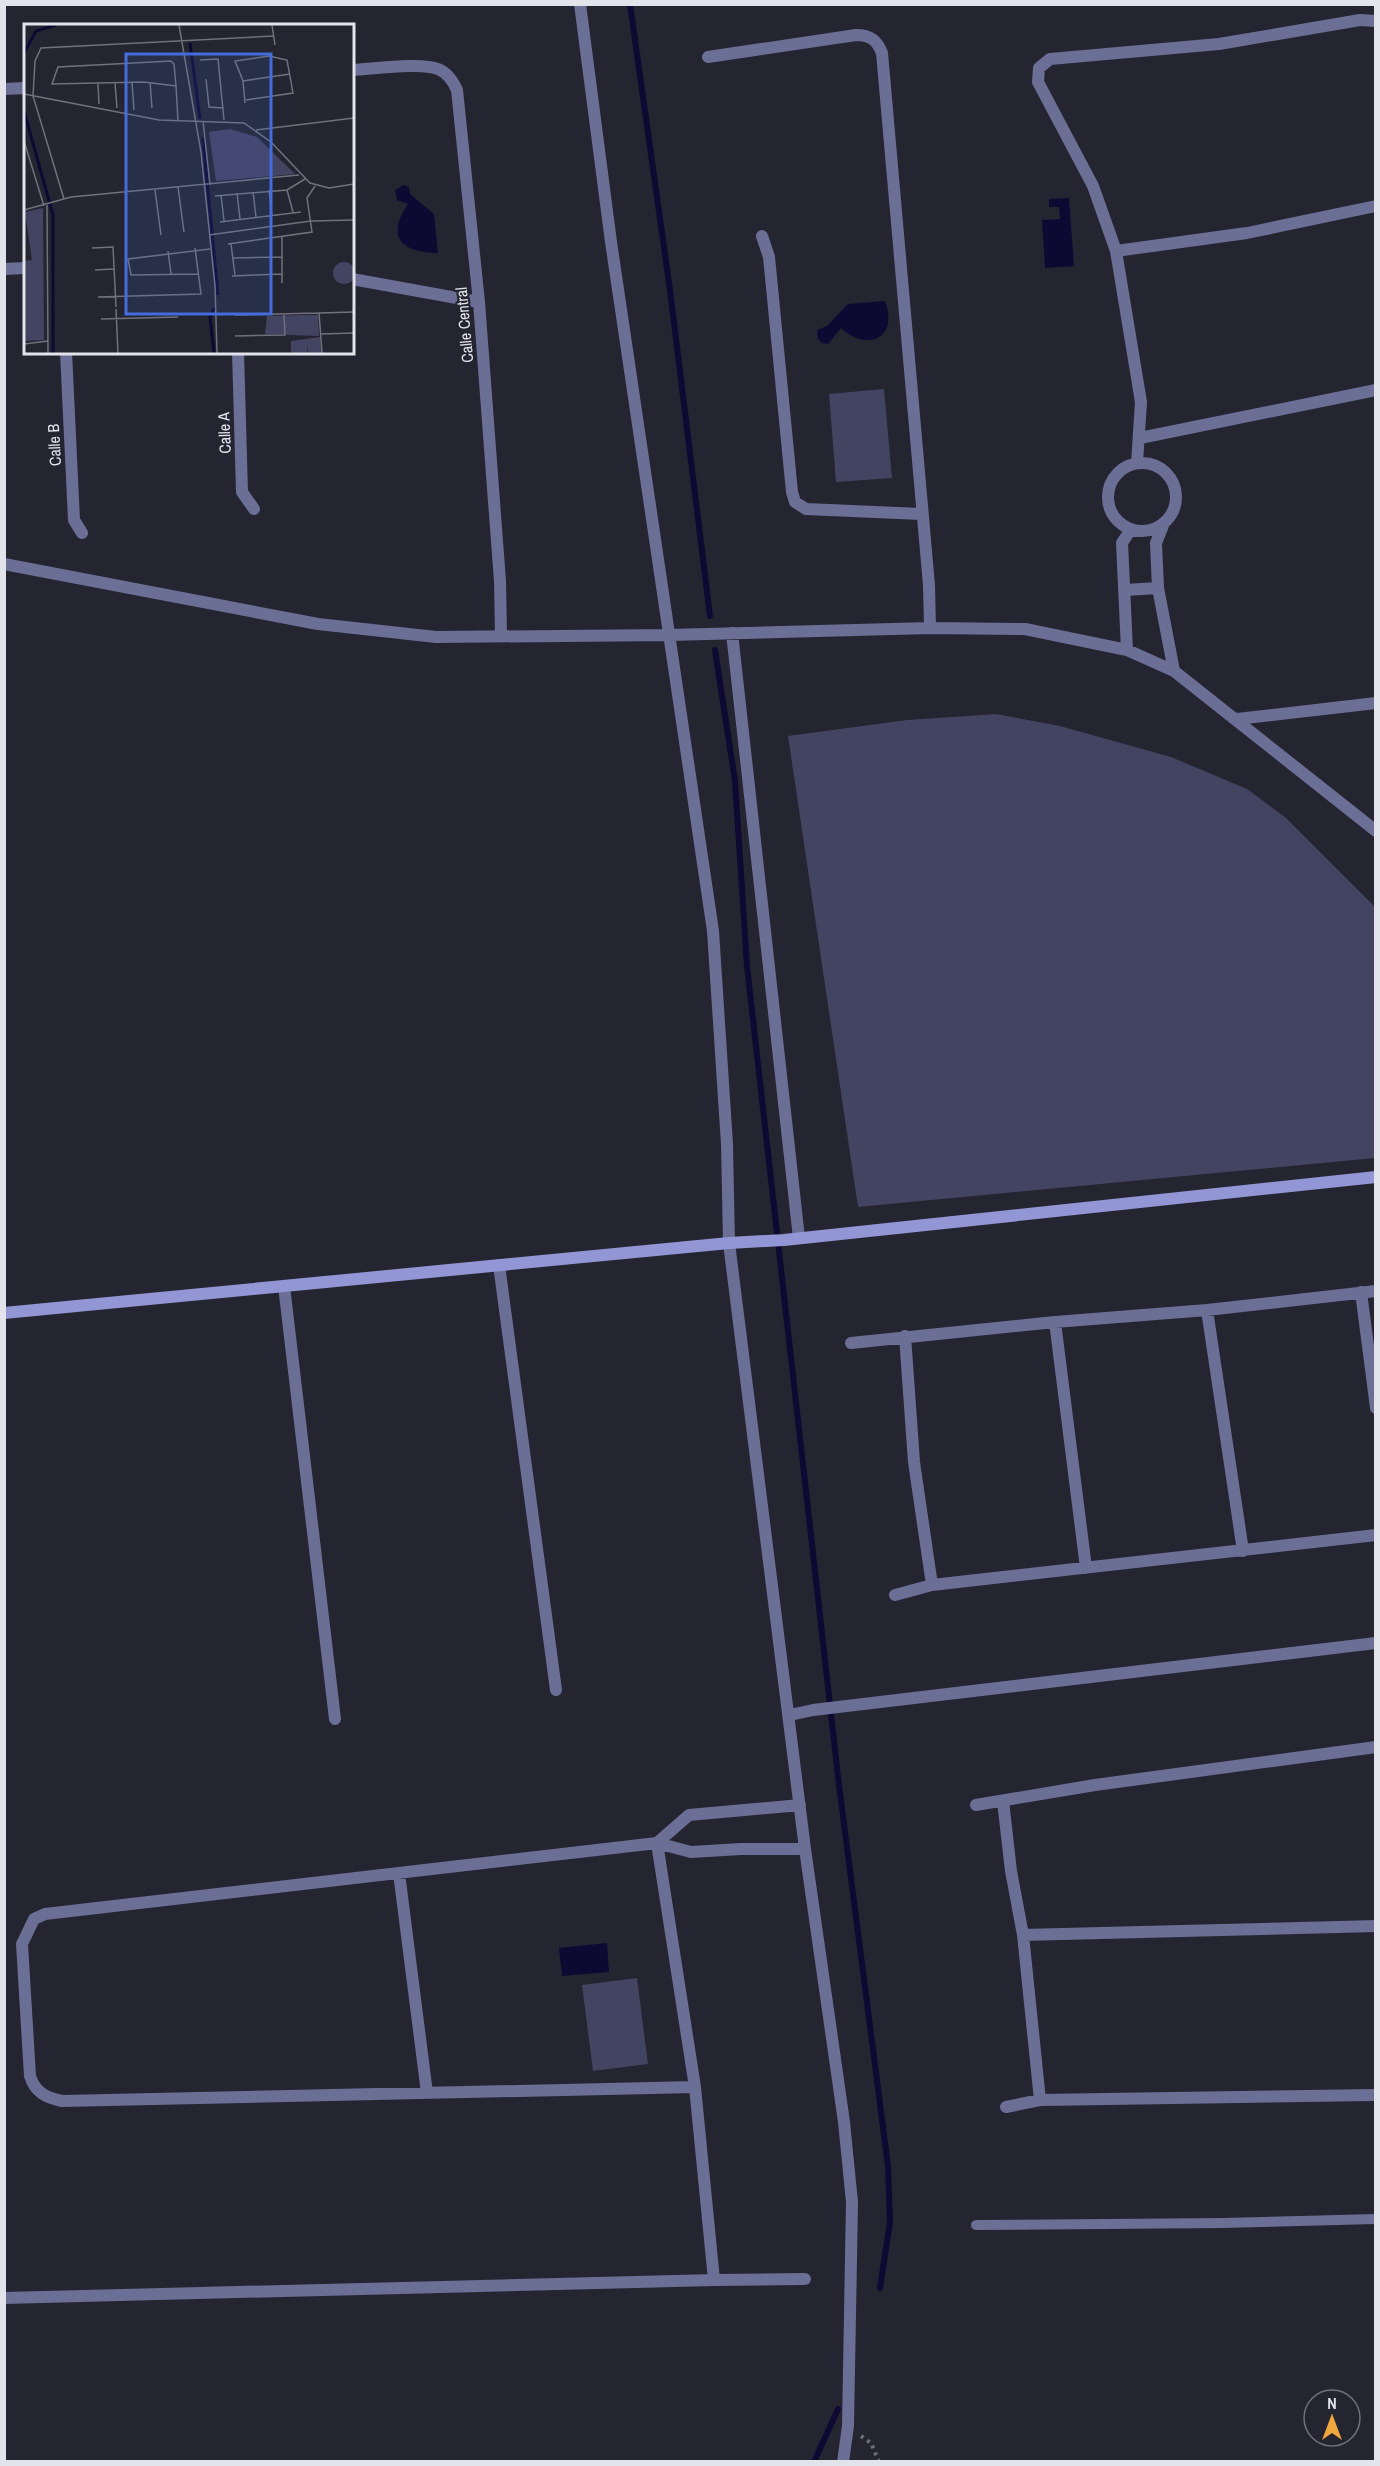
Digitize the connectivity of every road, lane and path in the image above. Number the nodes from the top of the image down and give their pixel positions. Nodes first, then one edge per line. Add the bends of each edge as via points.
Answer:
1 (580, 4) edge
2 (1376, 21) edge
3 (708, 57) dead end
4 (354, 70) edge
5 (24, 88) edge
6 (4, 89) edge
7 (1376, 206) edge
8 (762, 236) dead end
9 (1116, 250) junction
10 (24, 268) edge
11 (4, 269) edge
12 (354, 279) edge
13 (479, 302) junction
14 (66, 354) edge
15 (238, 354) edge
16 (1376, 390) edge
17 (1140, 438) junction
18 (1137, 463) junction
19 (254, 509) dead end
20 (921, 514) junction
21 (1164, 523) junction
22 (1131, 529) junction
23 (82, 533) dead end
24 (4, 564) edge
25 (1158, 588) junction
26 (1125, 590) junction
27 (930, 627) junction
28 (732, 633) junction
29 (669, 635) junction
30 (501, 636) junction
31 (1127, 650) junction
32 (1174, 670) junction
33 (1376, 703) edge
34 (1237, 719) junction
35 (1376, 831) edge
36 (1376, 1177) edge
37 (799, 1238) junction
38 (729, 1243) junction
39 (499, 1265) junction
40 (284, 1286) junction
41 (1376, 1291) edge
42 (1361, 1292) junction
43 (1207, 1310) junction
44 (4, 1313) edge
45 (1055, 1322) junction
46 (905, 1336) junction
47 (851, 1343) dead end
48 (1376, 1408) edge
49 (1376, 1535) edge
50 (1243, 1551) junction
51 (1086, 1569) junction
52 (932, 1586) junction
53 (895, 1595) dead end
54 (1376, 1643) edge
55 (556, 1690) dead end
56 (790, 1715) junction
57 (335, 1719) dead end
58 (1376, 1747) edge
59 (1003, 1801) junction
60 (800, 1804) junction
61 (976, 1804) dead end
62 (657, 1843) junction
63 (805, 1849) junction
64 (399, 1873) junction
65 (27, 1906) dead end
66 (34, 1919) junction
67 (1376, 1926) edge
68 (1023, 1935) junction
69 (695, 2087) junction
70 (427, 2093) junction
71 (1376, 2095) edge
72 (1040, 2100) junction
73 (1006, 2107) dead end
74 (1376, 2219) edge
75 (976, 2225) dead end
76 (805, 2279) dead end
77 (714, 2280) junction
78 (4, 2298) edge
79 (848, 2426) junction
80 (843, 2462) edge
81 (879, 2462) edge

1 - 29 street
2 - 9 street via 1360,20 1219,44 1050,59 1039,68 1038,82 1093,186
3 - 20 street via 856,35 865,35 879,44
4 - 13 street, Calle Central via 428,67 443,71 454,82
5 - 6 street
7 - 9 street via 1247,233
8 - 20 street via 769,257 795,502 806,510
9 - 17 street via 1141,402
10 - 11 street
12 - 13 street
13 - 30 street, Calle Central
14 - 23 street, Calle B via 74,520
15 - 19 street, Calle A via 242,492
16 - 17 street
17 - 18 street
18 - 21 street via 1158,467 1173,483 1175,504
18 - 22 street via 1117,473 1107,494 1113,515
20 - 27 street
21 - 22 street via 1154,529
21 - 25 street via 1156,543
22 - 26 street via 1122,543
24 - 30 street via 318,624 436,637
25 - 26 street
25 - 32 street
26 - 31 street
27 - 28 street
27 - 31 street via 1025,629
28 - 29 street
28 - 37 street
29 - 30 street
29 - 38 street via 713,930 727,1144
31 - 32 street
32 - 34 street
33 - 34 street
34 - 35 street
36 - 37 street
37 - 38 street
38 - 39 street
38 - 56 street
39 - 40 street
39 - 55 street
40 - 44 street
40 - 57 street
41 - 42 street
42 - 43 street
42 - 48 street
43 - 45 street
43 - 50 street
45 - 46 street
45 - 51 street
46 - 47 street
46 - 52 street via 914,1462
49 - 50 street
50 - 51 street
51 - 52 street
52 - 53 street
54 - 56 street
56 - 60 street
58 - 59 street
59 - 61 street
59 - 68 street
60 - 62 street via 689,1815
60 - 63 street
62 - 63 street via 691,1852
62 - 64 street
62 - 69 street
63 - 79 street via 852,2202
64 - 66 street via 45,1914
64 - 70 street
65 - 66 street
66 - 70 street via 22,1944 30,2076 33,2086 50,2099
67 - 68 street
68 - 72 street
69 - 70 street
69 - 77 street
71 - 72 street
72 - 73 street
74 - 75 lane
76 - 77 street
77 - 78 street
79 - 80 street
79 - 81 path via 871,2443

